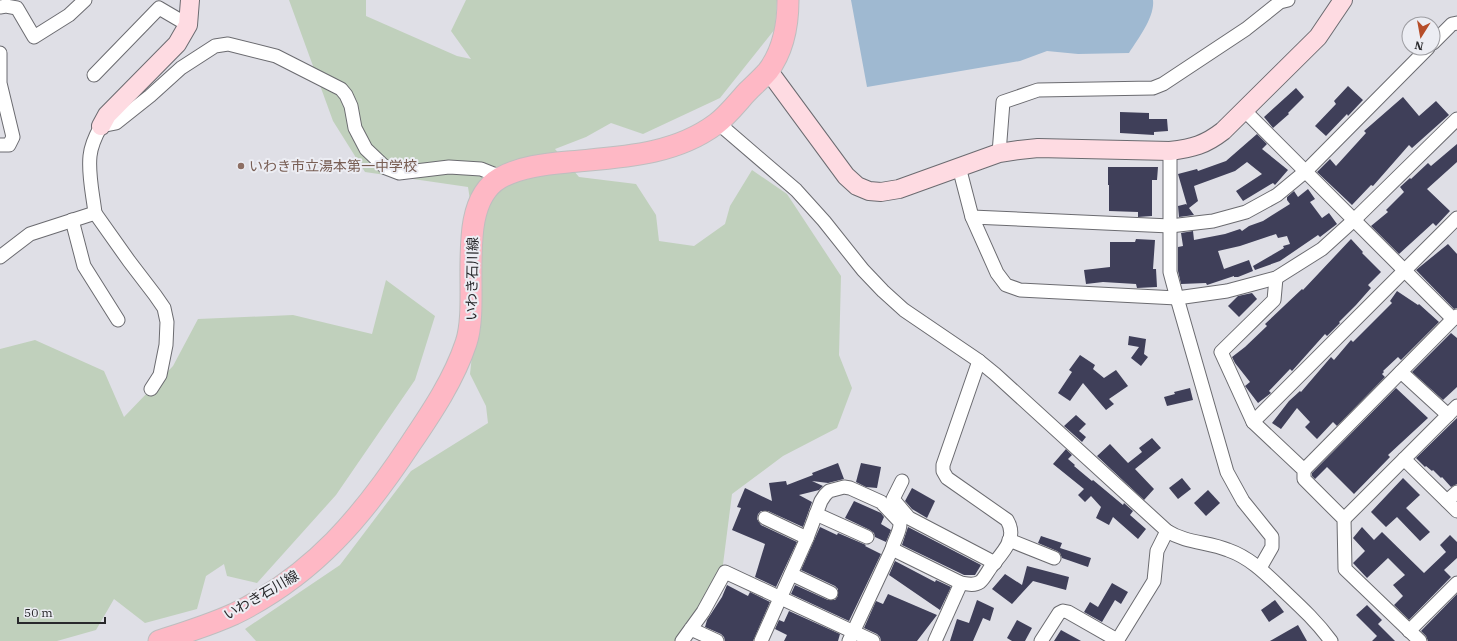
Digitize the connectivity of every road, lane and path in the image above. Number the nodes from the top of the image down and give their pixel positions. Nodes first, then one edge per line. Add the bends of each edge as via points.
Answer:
1 (85, 0) edge
2 (190, 0) edge
3 (788, 0) edge
4 (1288, 0) edge
5 (1343, 0) edge
6 (0, 7) edge
7 (1457, 23) edge
8 (188, 25) junction
9 (1441, 35) edge
10 (0, 53) edge
11 (1420, 56) edge
12 (768, 70) junction
13 (94, 75) dead end
14 (1244, 110) junction
15 (1457, 120) edge
16 (718, 123) junction
17 (101, 126) junction
18 (0, 145) edge
19 (1170, 151) junction
20 (999, 153) junction
21 (960, 167) junction
22 (1306, 171) junction
23 (501, 177) junction
24 (95, 213) junction
25 (972, 217) junction
26 (1457, 218) edge
27 (72, 220) junction
28 (1354, 220) junction
29 (1170, 226) junction
30 (1, 254) edge
31 (1404, 270) junction
32 (1276, 278) junction
33 (1177, 298) junction
34 (1455, 318) edge
35 (118, 320) dead end
36 (979, 361) junction
37 (1401, 372) junction
38 (151, 389) dead end
39 (1457, 406) edge
40 (1448, 415) junction
41 (1253, 422) junction
42 (1404, 459) junction
43 (1304, 470) junction
44 (902, 481) dead end
45 (1457, 492) edge
46 (1447, 501) junction
47 (1457, 511) edge
48 (816, 514) junction
49 (765, 518) dead end
50 (1344, 519) junction
51 (1167, 531) junction
52 (807, 538) junction
53 (867, 538) dead end
54 (1010, 540) junction
55 (892, 549) junction
56 (1054, 558) dead end
57 (995, 563) junction
58 (1260, 568) junction
59 (791, 574) junction
60 (961, 583) junction
61 (1457, 583) edge
62 (831, 593) dead end
63 (780, 598) junction
64 (691, 629) junction
65 (1409, 631) junction
66 (851, 637) edge
67 (1117, 640) edge
68 (158, 641) edge
69 (682, 641) edge
70 (717, 641) edge
71 (760, 641) edge
72 (872, 641) edge
73 (935, 641) edge
74 (1041, 641) edge
75 (1331, 641) edge
76 (1420, 641) edge

1 - 6 street via 69,15 34,37 17,8
2 - 8 street
3 - 12 main road, いわき石川線 via 785,34
4 - 20 street via 1280,2 1246,29 1153,88 1038,90 1003,102
5 - 14 street via 1318,37
7 - 9 street via 1452,24
8 - 13 street via 159,8
8 - 17 street via 177,44 107,115
10 - 18 street via 0,83 13,137 9,145
11 - 22 street
12 - 16 main road, いわき石川線
12 - 21 street via 846,176 857,186 881,192 899,189
14 - 19 street via 1210,141 1188,149
14 - 22 street
15 - 28 street
16 - 23 main road, いわき石川線 via 665,150 551,164
16 - 36 street via 796,190 862,270 883,291 904,310
17 - 23 street via 116,123 181,68 215,46 228,44 276,56 341,89 351,106 355,128 366,149 386,168 399,173 449,167 481,169
17 - 24 street via 90,155
19 - 20 street via 1038,148
19 - 29 street
20 - 21 street
21 - 25 street
22 - 28 street
22 - 29 street via 1277,194 1246,212 1213,221
23 - 68 main road, いわき石川線 via 488,187 480,199 473,229 470,262 472,313 466,344 452,377 428,419 386,482 340,537 294,578 234,614
24 - 27 street
24 - 38 street via 164,308 167,322 166,345 160,375
25 - 29 street
25 - 33 street via 997,273 1006,285 1020,290
26 - 31 street
27 - 30 street via 30,234
27 - 35 street via 84,266
28 - 31 street
28 - 32 street via 1322,249
29 - 33 street via 1170,272
31 - 34 street
31 - 41 street
32 - 33 street via 1227,291
32 - 41 street via 1274,300 1221,352
33 - 58 street via 1227,472 1243,501 1272,537 1272,547
34 - 37 street
36 - 51 street
36 - 54 street via 943,465 944,471 947,478 1007,520 1011,527
37 - 40 street
37 - 43 street
39 - 40 street
40 - 42 street
41 - 43 street
42 - 46 street
42 - 50 street
43 - 50 street via 1304,479
44 - 57 street via 893,499 909,518
45 - 46 street
46 - 47 street
48 - 52 street
48 - 53 street
48 - 55 street via 821,501 829,491 844,487 881,502 901,526
49 - 52 street
50 - 65 street via 1345,569
51 - 58 street via 1175,536 1227,549
51 - 67 street via 1157,551 1154,581
52 - 59 street
54 - 56 street
54 - 57 street
55 - 60 street
55 - 66 street
57 - 60 street via 980,582 970,585
58 - 75 street via 1309,614
59 - 62 street
59 - 63 street
60 - 73 street
61 - 65 street
63 - 64 street via 725,572
63 - 66 street
63 - 71 street
64 - 69 street
64 - 70 street
65 - 76 street
66 - 72 street
67 - 74 street via 1063,611 1059,613

